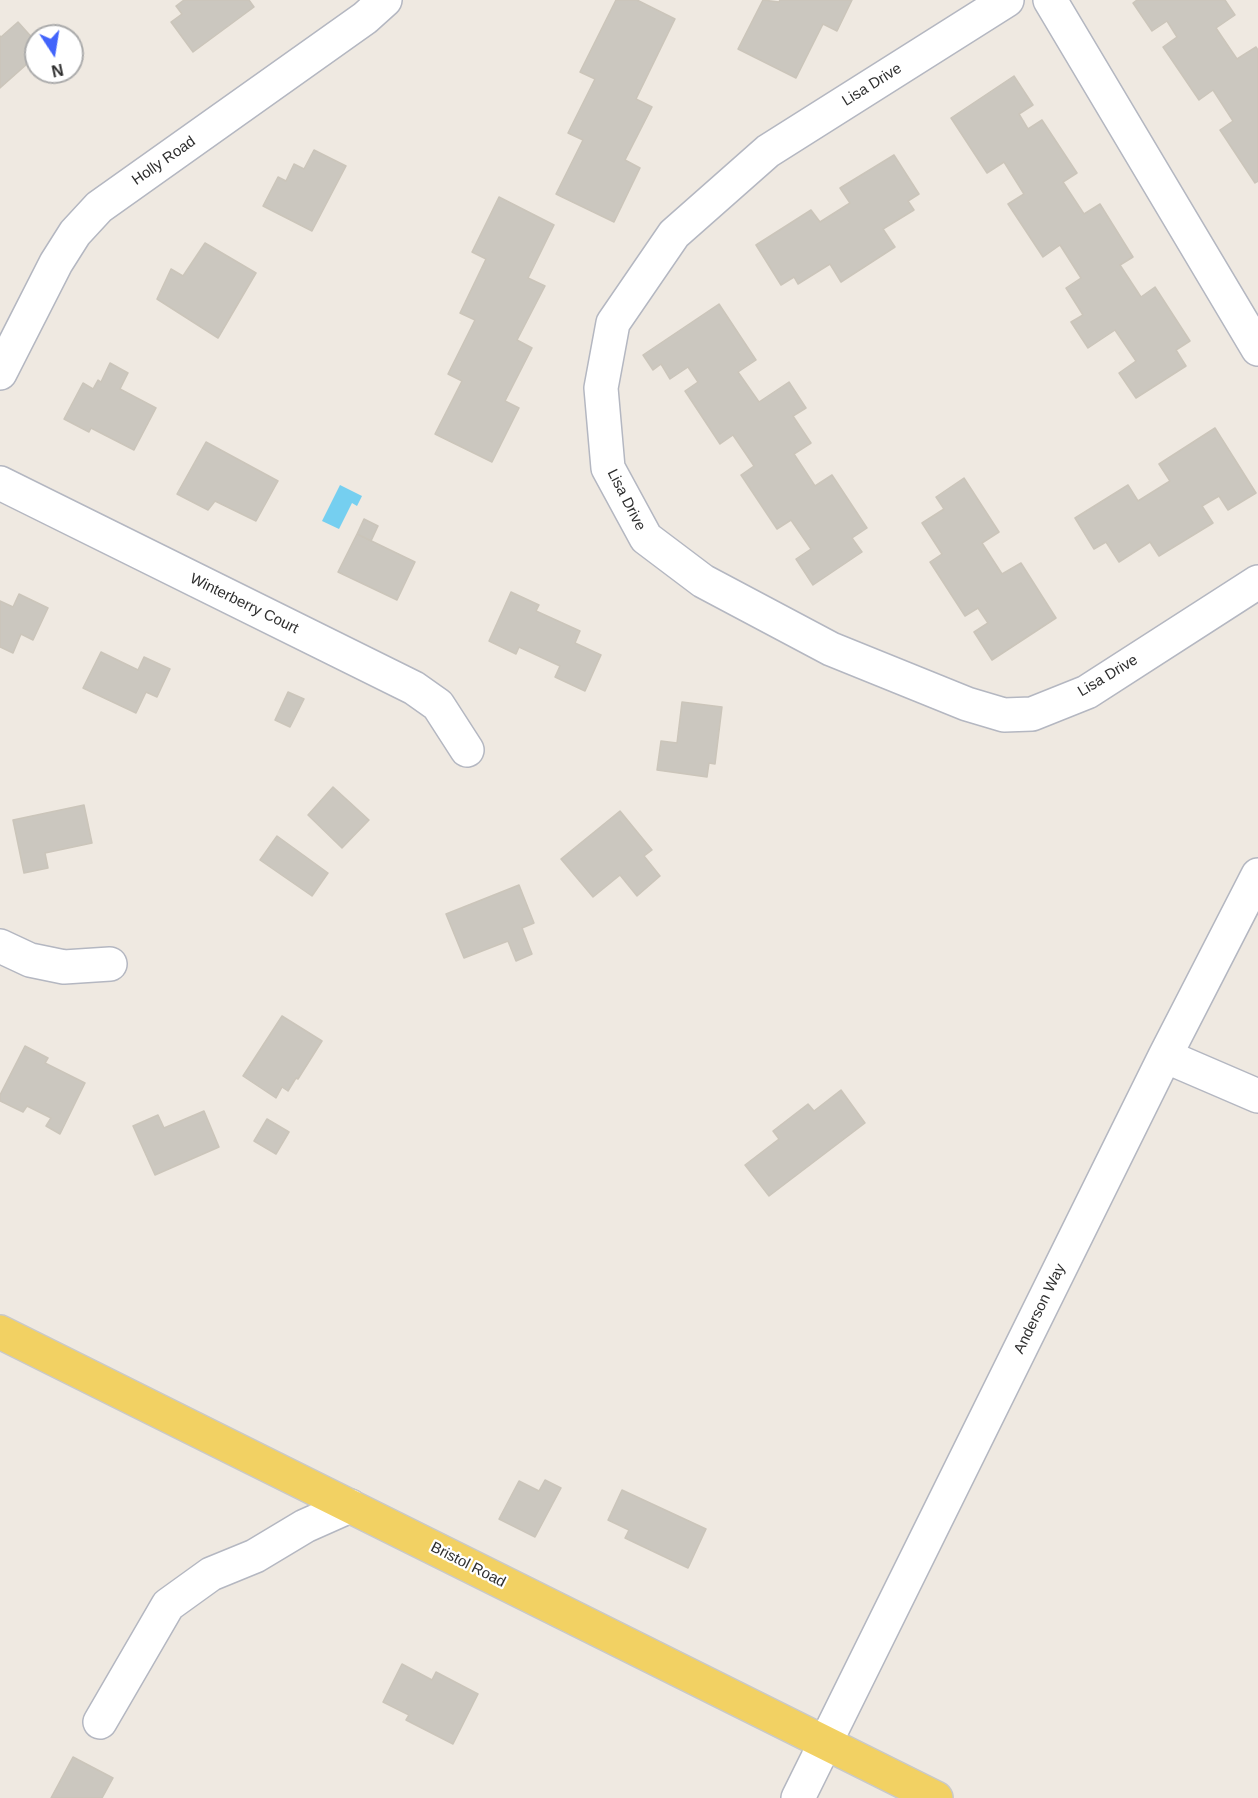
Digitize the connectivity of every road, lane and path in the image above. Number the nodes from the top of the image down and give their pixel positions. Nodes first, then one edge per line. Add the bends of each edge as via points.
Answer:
1 (385, 0) edge
2 (1007, 0) edge
3 (1050, 0) edge
4 (1258, 349) edge
5 (0, 373) edge
6 (0, 483) edge
7 (1258, 582) edge
8 (466, 750) dead end
9 (1258, 874) edge
10 (0, 946) edge
11 (110, 964) dead end
12 (1166, 1056) junction
13 (1258, 1096) edge
14 (0, 1332) edge
15 (350, 1506) junction
16 (100, 1722) dead end
17 (825, 1744) junction
18 (798, 1798) edge
19 (936, 1798) edge

1 - 5 street, Holly Road via 99,207 75,233 57,263
2 - 7 street, Lisa Drive via 768,151 674,234 613,323 601,388 608,468 646,538 702,581 831,648 967,704 1004,715 1032,714 1087,692
3 - 4 street
6 - 8 street, Winterberry Court via 414,688 438,705
9 - 12 street, Anderson Way
10 - 11 street via 30,960 64,967
12 - 13 street
12 - 17 street, Anderson Way
14 - 15 main road, Bristol Road
15 - 16 street via 305,1526 255,1556 211,1574 168,1605
15 - 17 main road, Bristol Road
17 - 18 street, Anderson Way
17 - 19 main road, Bristol Road

